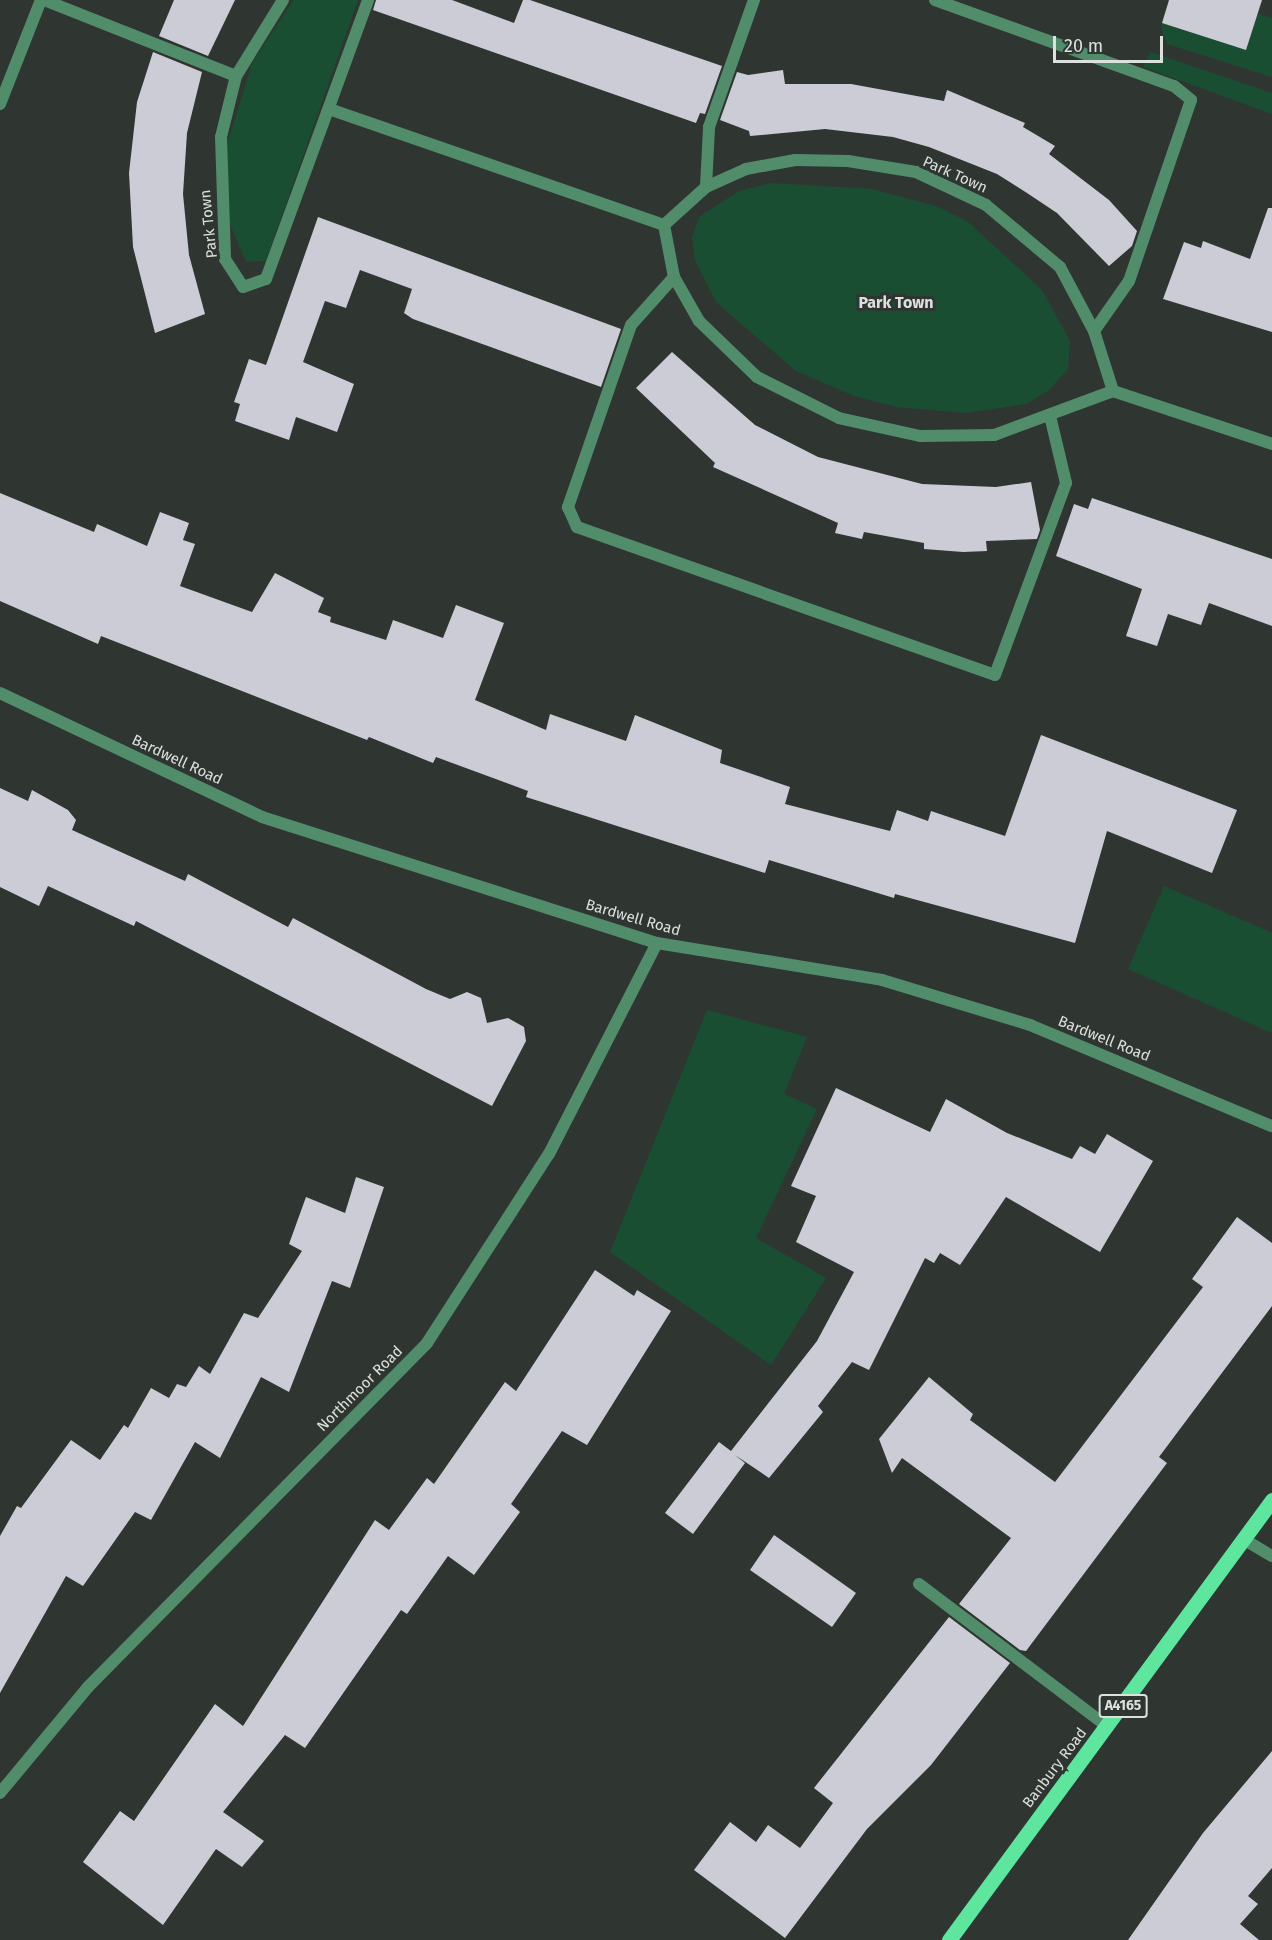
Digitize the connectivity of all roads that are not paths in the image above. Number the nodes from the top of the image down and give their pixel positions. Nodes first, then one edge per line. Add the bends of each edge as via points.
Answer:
1 (42, 0) edge
2 (283, 0) edge
3 (368, 0) edge
4 (754, 0) edge
5 (934, 0) edge
6 (236, 76) junction
7 (0, 104) edge
8 (332, 110) junction
9 (706, 187) junction
10 (664, 225) junction
11 (674, 277) junction
12 (1094, 331) junction
13 (1113, 391) junction
14 (1050, 416) junction
15 (1272, 444) edge
16 (0, 693) edge
17 (657, 944) junction
18 (1272, 1126) edge
19 (1272, 1500) edge
20 (1245, 1540) junction
21 (1272, 1556) edge
22 (919, 1584) dead end
23 (1108, 1727) junction
24 (0, 1792) edge
25 (949, 1940) edge

1 - 6 street
1 - 7 street
2 - 6 street, Park Town
3 - 8 street, Park Town
4 - 9 street via 709,127
5 - 12 street via 1174,86 1191,100 1129,281
6 - 8 street, Park Town via 221,137 220,191 225,260 243,287 266,279
8 - 10 street
9 - 10 street, Park Town
9 - 12 street, Park Town via 746,169 795,160 848,161 916,172 986,205 1060,267
10 - 11 street
11 - 14 street via 699,321 757,377 839,418 920,436 994,435
11 - 14 street via 632,325 568,507 578,527 995,675 1066,483
12 - 13 street, Park Town
13 - 14 street
13 - 15 street
16 - 17 street, Bardwell Road via 262,816
17 - 18 street, Bardwell Road via 882,980 1030,1025
17 - 24 street, Northmoor Road via 549,1154 427,1343 88,1687
19 - 20 main road, Banbury Road / A4165
20 - 21 street
20 - 23 main road, Banbury Road / A4165
22 - 23 street
23 - 25 main road, Banbury Road / A4165

